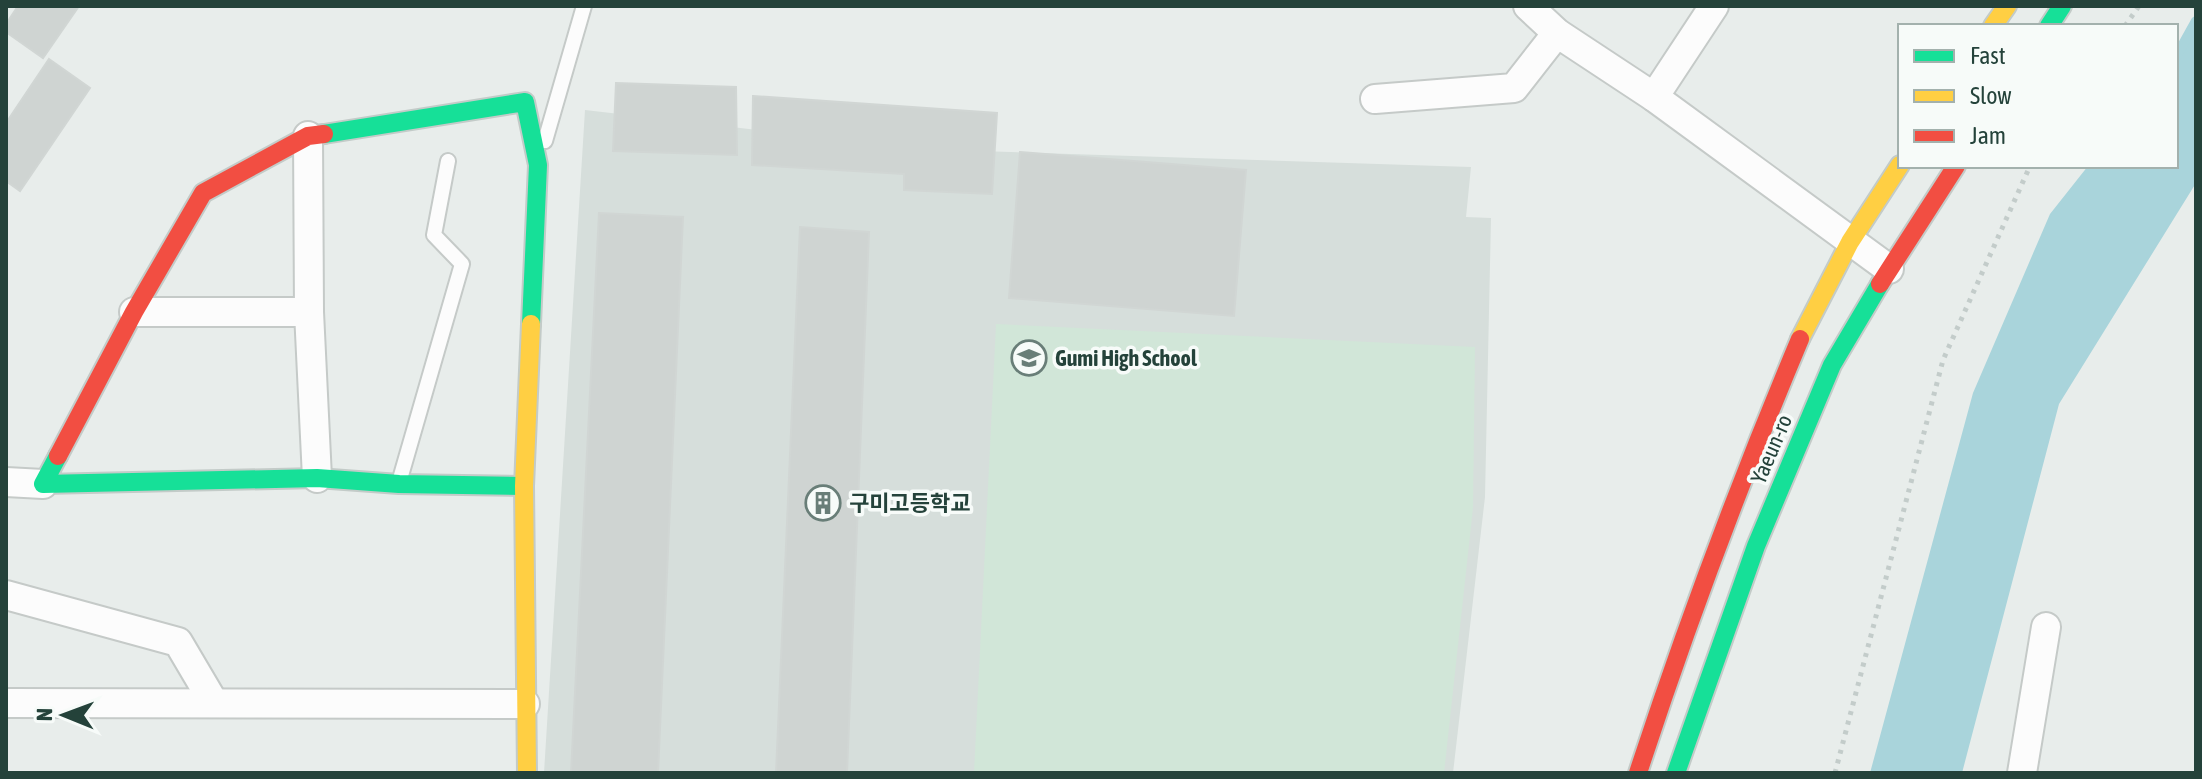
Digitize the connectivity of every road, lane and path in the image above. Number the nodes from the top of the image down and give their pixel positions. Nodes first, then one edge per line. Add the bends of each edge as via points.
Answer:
1 (584, 6) edge
2 (1528, 6) edge
3 (1714, 6) edge
4 (2007, 6) edge
5 (2062, 6) edge
6 (2139, 6) edge
7 (1994, 24) edge
8 (2050, 24) edge
9 (2126, 24) edge
10 (1557, 33) junction
11 (1654, 97) junction
12 (1375, 99) dead end
13 (308, 136) junction
14 (448, 161) dead end
15 (538, 165) junction
16 (1898, 168) edge
17 (1955, 168) edge
18 (2029, 168) edge
19 (1850, 242) junction
20 (1889, 269) junction
21 (134, 312) junction
22 (309, 312) junction
23 (317, 478) junction
24 (6, 482) edge
25 (43, 484) junction
26 (399, 484) junction
27 (524, 486) junction
28 (6, 595) edge
29 (2046, 627) dead end
30 (6, 703) edge
31 (214, 703) junction
32 (525, 704) junction
33 (527, 773) edge
34 (1638, 773) edge
35 (1676, 773) edge
36 (1835, 773) edge
37 (2022, 773) edge

1 - 15 lane
2 - 10 street
3 - 11 street
4 - 7 street
5 - 8 street
6 - 9 path
10 - 11 street
10 - 12 street via 1514,88
11 - 19 street
13 - 15 street via 525,102
13 - 21 street via 203,193
13 - 22 street
14 - 26 lane via 434,235 462,264
15 - 27 street
16 - 19 street, Yaeun-ro
17 - 20 street, Yaeun-ro
18 - 36 path via 1943,360
19 - 20 street
19 - 34 street, Yaeun-ro via 1805,327 1760,434
20 - 35 street, Yaeun-ro via 1832,365 1773,504
21 - 22 street
21 - 25 street
22 - 23 street
23 - 25 street
23 - 26 street
24 - 25 street
26 - 27 street
27 - 32 street
28 - 31 street via 178,642
29 - 37 street
30 - 31 street
31 - 32 street
32 - 33 street

